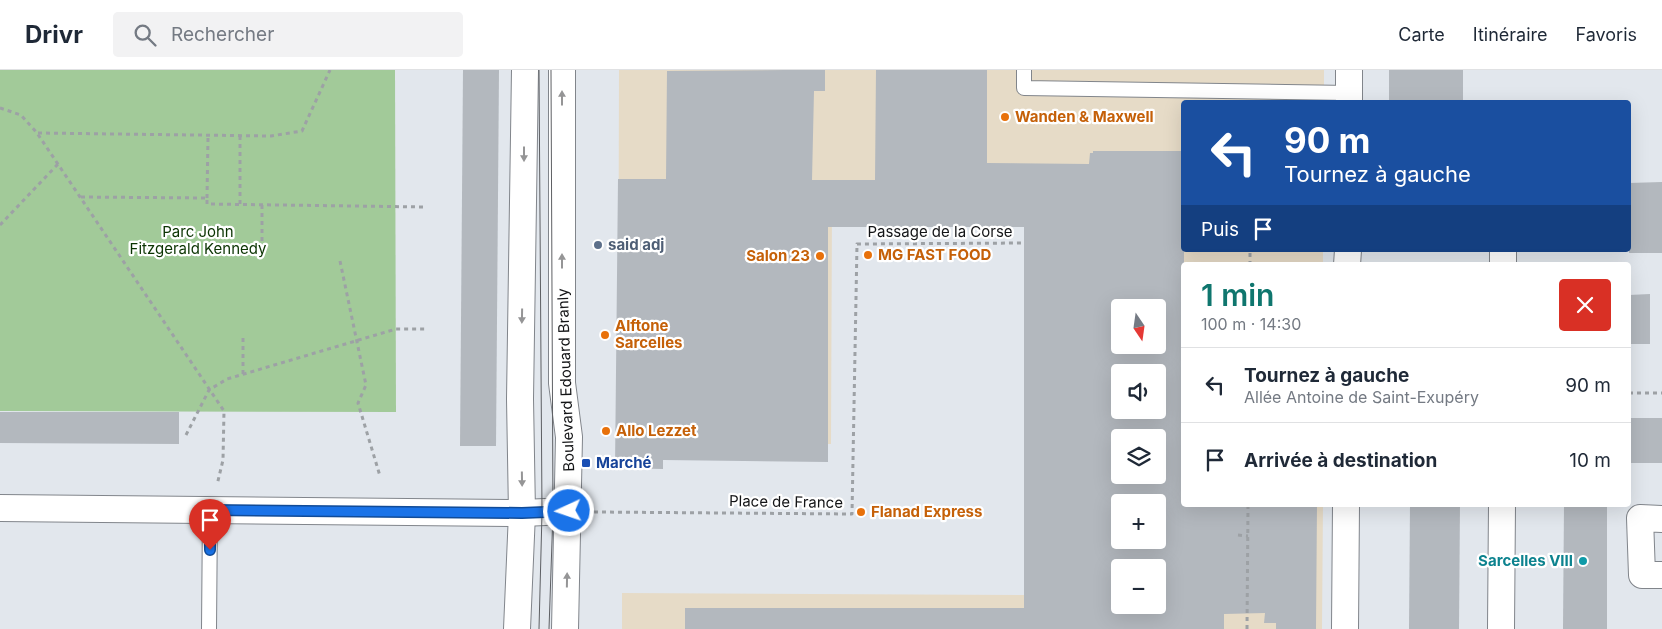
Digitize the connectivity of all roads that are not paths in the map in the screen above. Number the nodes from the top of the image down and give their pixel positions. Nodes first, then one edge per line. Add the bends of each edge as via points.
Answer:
1 (525, 70) edge
2 (562, 70) edge
3 (1024, 70) edge
4 (1349, 88) edge
5 (1346, 507) edge
6 (1502, 507) edge
7 (0, 508) edge
8 (210, 510) junction
9 (569, 511) junction
10 (522, 513) junction
11 (1662, 518) edge
12 (1662, 575) edge
13 (209, 629) edge
14 (517, 629) edge
15 (565, 629) edge
16 (1346, 629) edge
17 (1501, 629) edge

1 -> 10 street via 520,399
9 -> 2 street, Boulevard Edouard Branly via 569,437 562,383
3 - 4 lane via 1024,88
5 - 16 street
6 - 17 street
7 - 8 street
8 - 10 street
8 - 13 lane
9 - 10 street
15 -> 9 street, Boulevard Edouard Branly
10 - 14 street
11 - 12 street via 1640,518 1642,575

